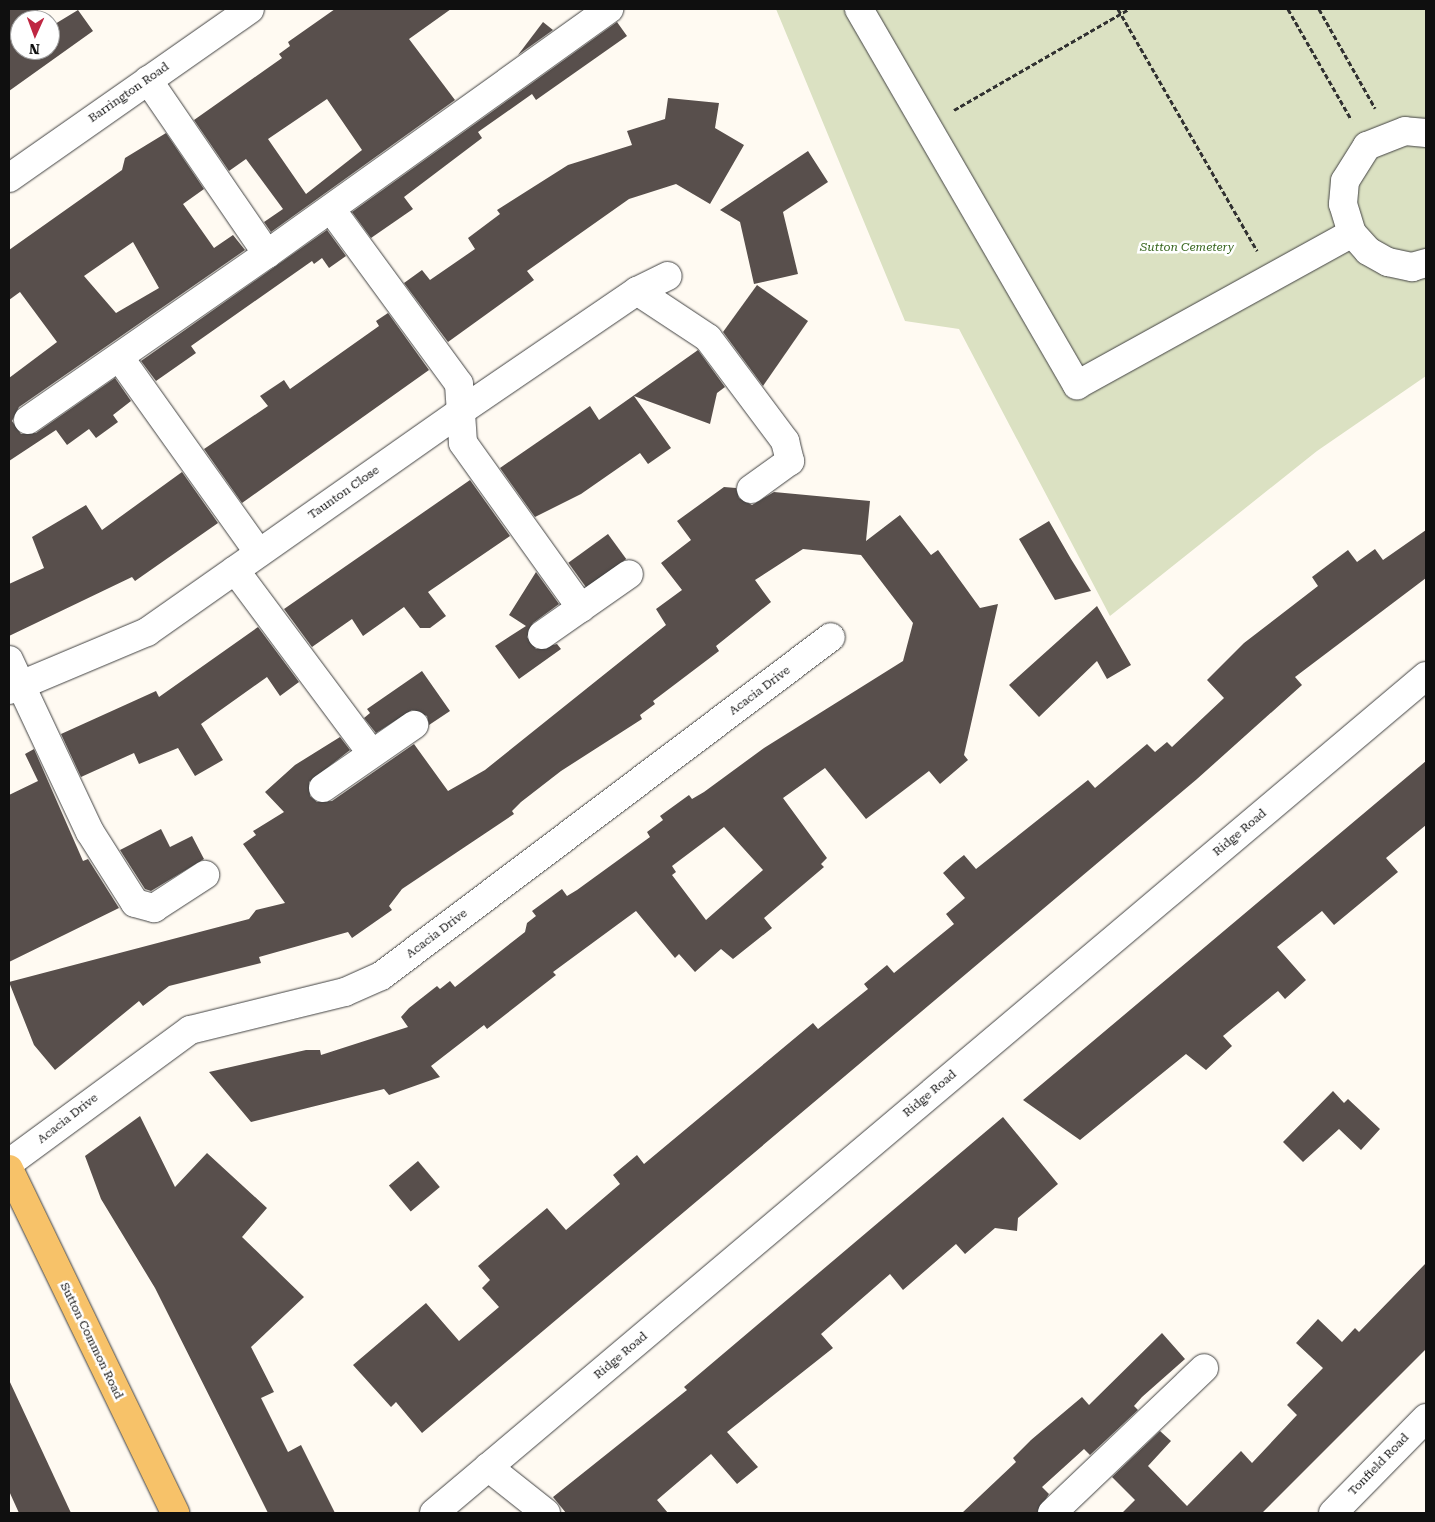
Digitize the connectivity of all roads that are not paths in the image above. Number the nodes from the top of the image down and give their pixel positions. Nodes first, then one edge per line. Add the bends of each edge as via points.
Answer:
1 (250, 9) edge
2 (609, 9) edge
3 (859, 9) edge
4 (148, 80) junction
5 (1426, 133) edge
6 (9, 178) edge
7 (383, 189) dead end
8 (339, 220) junction
9 (1352, 234) junction
10 (279, 254) junction
11 (1426, 263) edge
12 (668, 276) dead end
13 (637, 291) junction
14 (177, 332) dead end
15 (127, 368) junction
16 (81, 401) dead end
17 (460, 411) junction
18 (28, 420) dead end
19 (751, 489) dead end
20 (259, 553) junction
21 (235, 570) junction
22 (629, 574) dead end
23 (582, 608) junction
24 (542, 635) dead end
25 (831, 637) dead end
26 (9, 660) edge
27 (1426, 676) edge
28 (15, 687) edge
29 (414, 725) dead end
30 (372, 754) junction
31 (323, 788) dead end
32 (205, 874) dead end
33 (11, 1177) edge
34 (1204, 1368) dead end
35 (1426, 1418) edge
36 (488, 1467) junction
37 (175, 1513) edge
38 (434, 1513) edge
39 (546, 1513) edge
40 (1052, 1513) edge
41 (1333, 1513) edge

1 - 4 street, Barrington Road
2 - 10 street
3 - 9 street via 1077,385
4 - 6 street, Barrington Road
4 - 10 street
5 - 9 street via 1379,140 1345,181 1343,204
7 - 8 street
8 - 10 street
8 - 17 street via 459,384
9 - 11 street via 1368,251 1388,262 1412,266
10 - 18 street
12 - 13 street, Taunton Close
13 - 17 street, Taunton Close
13 - 19 street via 708,338 785,441 790,461
14 - 15 street
15 - 16 street
15 - 20 street
17 - 20 street, Taunton Close
17 - 23 street via 463,443
20 - 21 street, Taunton Close
21 - 28 street, Taunton Close via 147,632
21 - 30 street
22 - 23 street
23 - 24 street
25 - 33 street, Acacia Drive via 381,976 345,992 190,1030
26 - 28 street
27 - 36 street, Ridge Road
28 - 32 street via 90,832 135,903 154,908
29 - 30 street
30 - 31 street
33 - 37 main road, Sutton Common Road
34 - 40 street
35 - 41 street, Tonfield Road
36 - 38 street, Ridge Road
36 - 39 street

